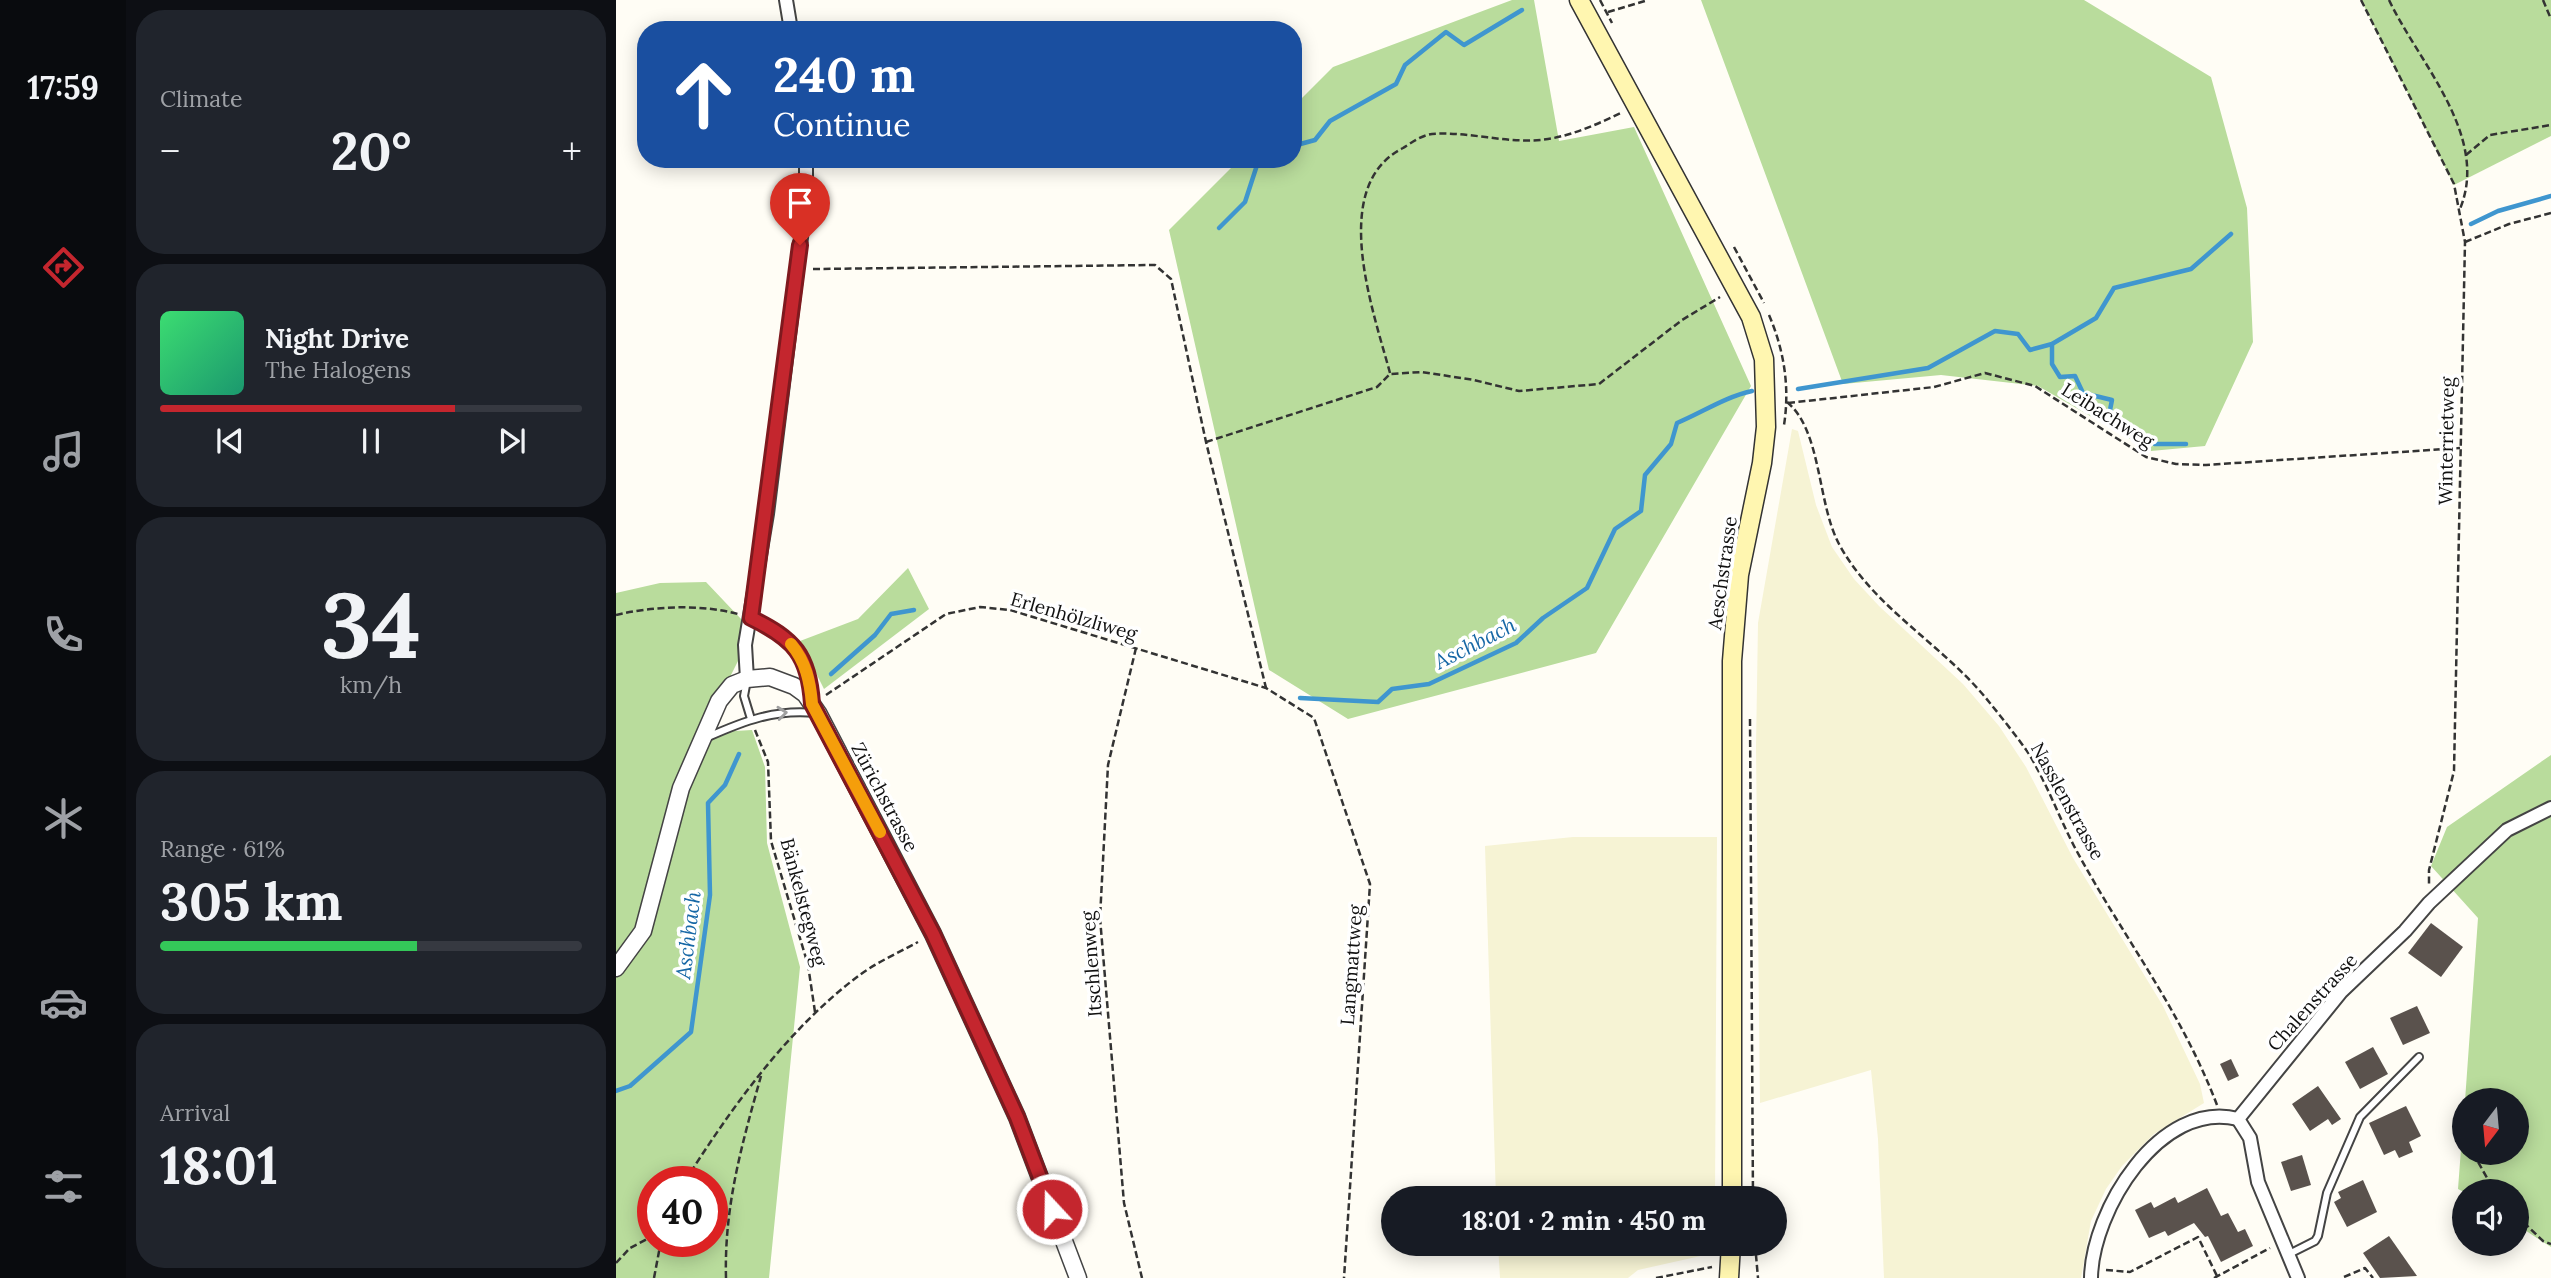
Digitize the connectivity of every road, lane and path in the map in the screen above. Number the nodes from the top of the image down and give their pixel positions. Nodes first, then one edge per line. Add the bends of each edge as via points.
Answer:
1 (786, 0) edge
2 (1579, 0) edge
3 (1648, 0) edge
4 (2361, 0) edge
5 (2389, 0) edge
6 (2543, 0) edge
7 (1607, 13) dead end
8 (2551, 19) edge
9 (790, 21) edge
10 (1636, 106) junction
11 (2551, 125) edge
12 (2466, 155) junction
13 (806, 168) edge
14 (2460, 209) junction
15 (2551, 213) edge
16 (2465, 242) junction
17 (797, 269) junction
18 (1735, 287) junction
19 (1390, 374) junction
20 (1767, 399) junction
21 (1788, 403) junction
22 (1206, 442) junction
23 (2460, 448) junction
24 (616, 615) edge
25 (751, 618) junction
26 (1136, 648) junction
27 (747, 678) junction
28 (1266, 688) junction
29 (815, 709) junction
30 (751, 719) junction
31 (703, 739) junction
32 (2551, 807) edge
33 (2429, 903) junction
34 (933, 934) junction
35 (616, 968) edge
36 (815, 1012) junction
37 (2419, 1057) dead end
38 (762, 1074) junction
39 (2221, 1115) junction
40 (2238, 1119) junction
41 (695, 1166) edge
42 (1732, 1186) edge
43 (2529, 1228) edge
44 (2282, 1242) junction
45 (637, 1244) edge
46 (2551, 1244) edge
47 (2287, 1255) junction
48 (1756, 1256) edge
49 (658, 1257) edge
50 (616, 1263) edge
51 (1729, 1272) edge
52 (2091, 1274) edge
53 (2216, 1277) edge
54 (2344, 1277) edge
55 (654, 1278) edge
56 (726, 1278) edge
57 (1077, 1278) edge
58 (1142, 1278) edge
59 (1344, 1278) edge
60 (1656, 1278) edge
61 (1758, 1278) edge
62 (2298, 1278) edge
63 (2373, 1278) edge

1 - 9 street
2 - 10 main road, Aeschstrasse
3 - 7 path
4 - 14 path, Winterrietweg via 2430,131
5 - 12 path via 2452,107
6 - 8 path
10 - 18 main road, Aeschstrasse
10 - 19 path via 1594,126 1548,139 1429,134 1387,156 1371,180 1364,204 1361,250
11 - 12 path via 2490,135
12 - 14 path via 2468,189
13 - 17 street
14 - 16 path, Winterrietweg
15 - 16 path
16 - 23 path, Winterrietweg
17 - 22 path via 1155,265 1171,279
17 - 25 street
18 - 19 path via 1682,320 1600,384 1519,391 1422,372
18 - 20 main road, Aeschstrasse via 1751,317 1764,359
19 - 22 path via 1377,387
20 - 21 path
20 - 42 main road, Aeschstrasse via 1762,463 1733,629
21 - 23 path, Leibachweg via 1934,387 1985,373 2035,386 2146,457 2176,464
21 - 39 path, Nasslenstrasse via 1807,428 1839,544 1892,609 1983,695 2028,753 2075,847 2189,1039
22 - 28 path
23 - 33 path, Winterrietweg via 2454,771 2429,870
24 - 25 path via 636,610 714,608
25 - 27 street via 745,645
25 - 29 lane via 782,633 799,654
26 - 28 path, Erlenhölzliweg
26 - 29 path, Erlenhölzliweg via 1010,610 980,607 946,614
26 - 58 path, Itschlenweg via 1108,765 1100,918 1124,1203
27 - 29 street, Zürichstrasse via 786,682 805,694
27 - 30 lane via 744,696
27 - 31 street via 732,685 719,701
28 - 59 path, Langmattweg via 1314,718 1370,884
30 -> 29 lane
29 - 34 street, Zürichstrasse
30 - 31 lane
30 - 36 path, Bänkelstegweg via 768,762 771,842 798,928
31 - 35 street via 681,788 643,931
32 - 33 street, Chalenstrasse via 2507,830
33 - 40 street, Chalenstrasse via 2341,992
34 - 36 path, Bänkelstegweg via 860,975
34 - 57 street, Zürichstrasse via 1017,1117
36 - 38 path, Bänkelstegweg
37 - 47 lane via 2360,1117 2327,1193 2318,1236
38 - 41 path, Bänkelstegweg
38 - 56 path via 738,1155 724,1234
39 - 40 street
39 - 52 street via 2184,1127 2159,1143 2127,1175 2100,1225
40 - 44 street via 2250,1138 2258,1182
43 - 46 path
44 - 47 street
44 - 53 path
45 - 50 path
47 - 62 street
48 - 61 path
49 - 55 path
51 - 60 path via 1704,1267
52 - 53 path via 2130,1272 2198,1237
54 - 63 path via 2365,1268

